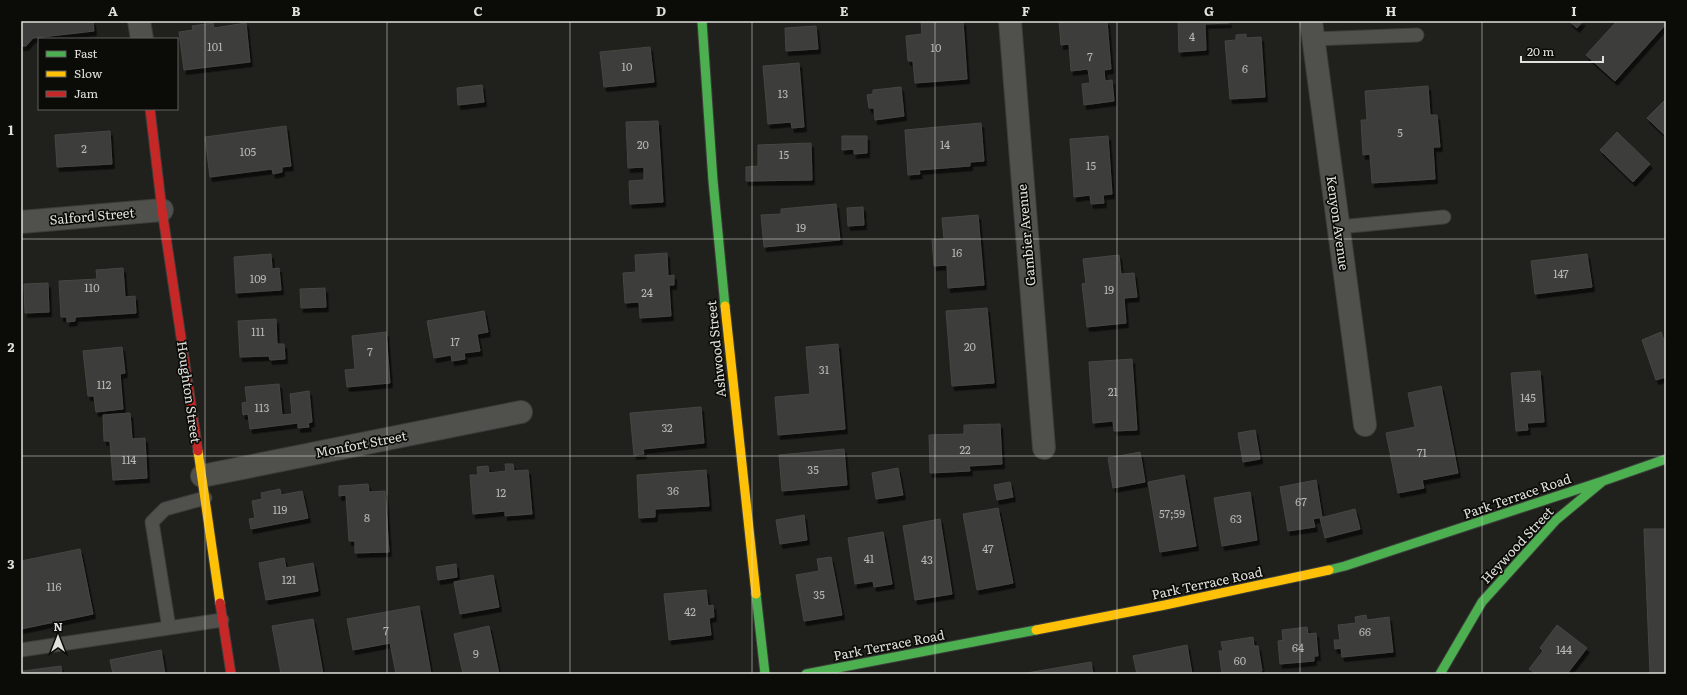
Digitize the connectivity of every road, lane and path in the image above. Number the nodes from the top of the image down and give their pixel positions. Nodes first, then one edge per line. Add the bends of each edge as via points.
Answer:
1 (139, 21) edge
2 (702, 21) edge
3 (1010, 21) edge
4 (1312, 30) edge
5 (1417, 35) dead end
6 (142, 38) edge
7 (150, 110) edge
8 (162, 210) junction
9 (1444, 217) dead end
10 (21, 222) edge
11 (1339, 227) junction
12 (521, 412) dead end
13 (1365, 425) dead end
14 (1044, 448) dead end
15 (1666, 459) edge
16 (202, 476) junction
17 (1603, 481) junction
18 (205, 498) junction
19 (222, 620) junction
20 (170, 628) junction
21 (21, 650) edge
22 (231, 674) edge
23 (765, 674) edge
24 (806, 674) edge
25 (1440, 674) edge

1 - 6 street
2 - 23 street, Ashwood Street via 713,181 732,385
3 - 14 street, Gambier Avenue
4 - 5 lane
4 - 11 street, Kenyon Avenue
7 - 8 street, Houghton Street
8 - 10 street, Salford Street
8 - 16 street, Houghton Street
9 - 11 lane
11 - 13 street, Kenyon Avenue
12 - 16 street, Monfort Street
15 - 17 street, Heywood Street
16 - 18 street, Houghton Street
17 - 24 street, Park Terrace Road via 1345,566 1165,605
17 - 25 street, Heywood Street via 1556,520 1482,602
18 - 19 street, Houghton Street
18 - 20 lane via 165,509 152,522
19 - 20 lane
19 - 22 street, Houghton Street
20 - 21 lane

